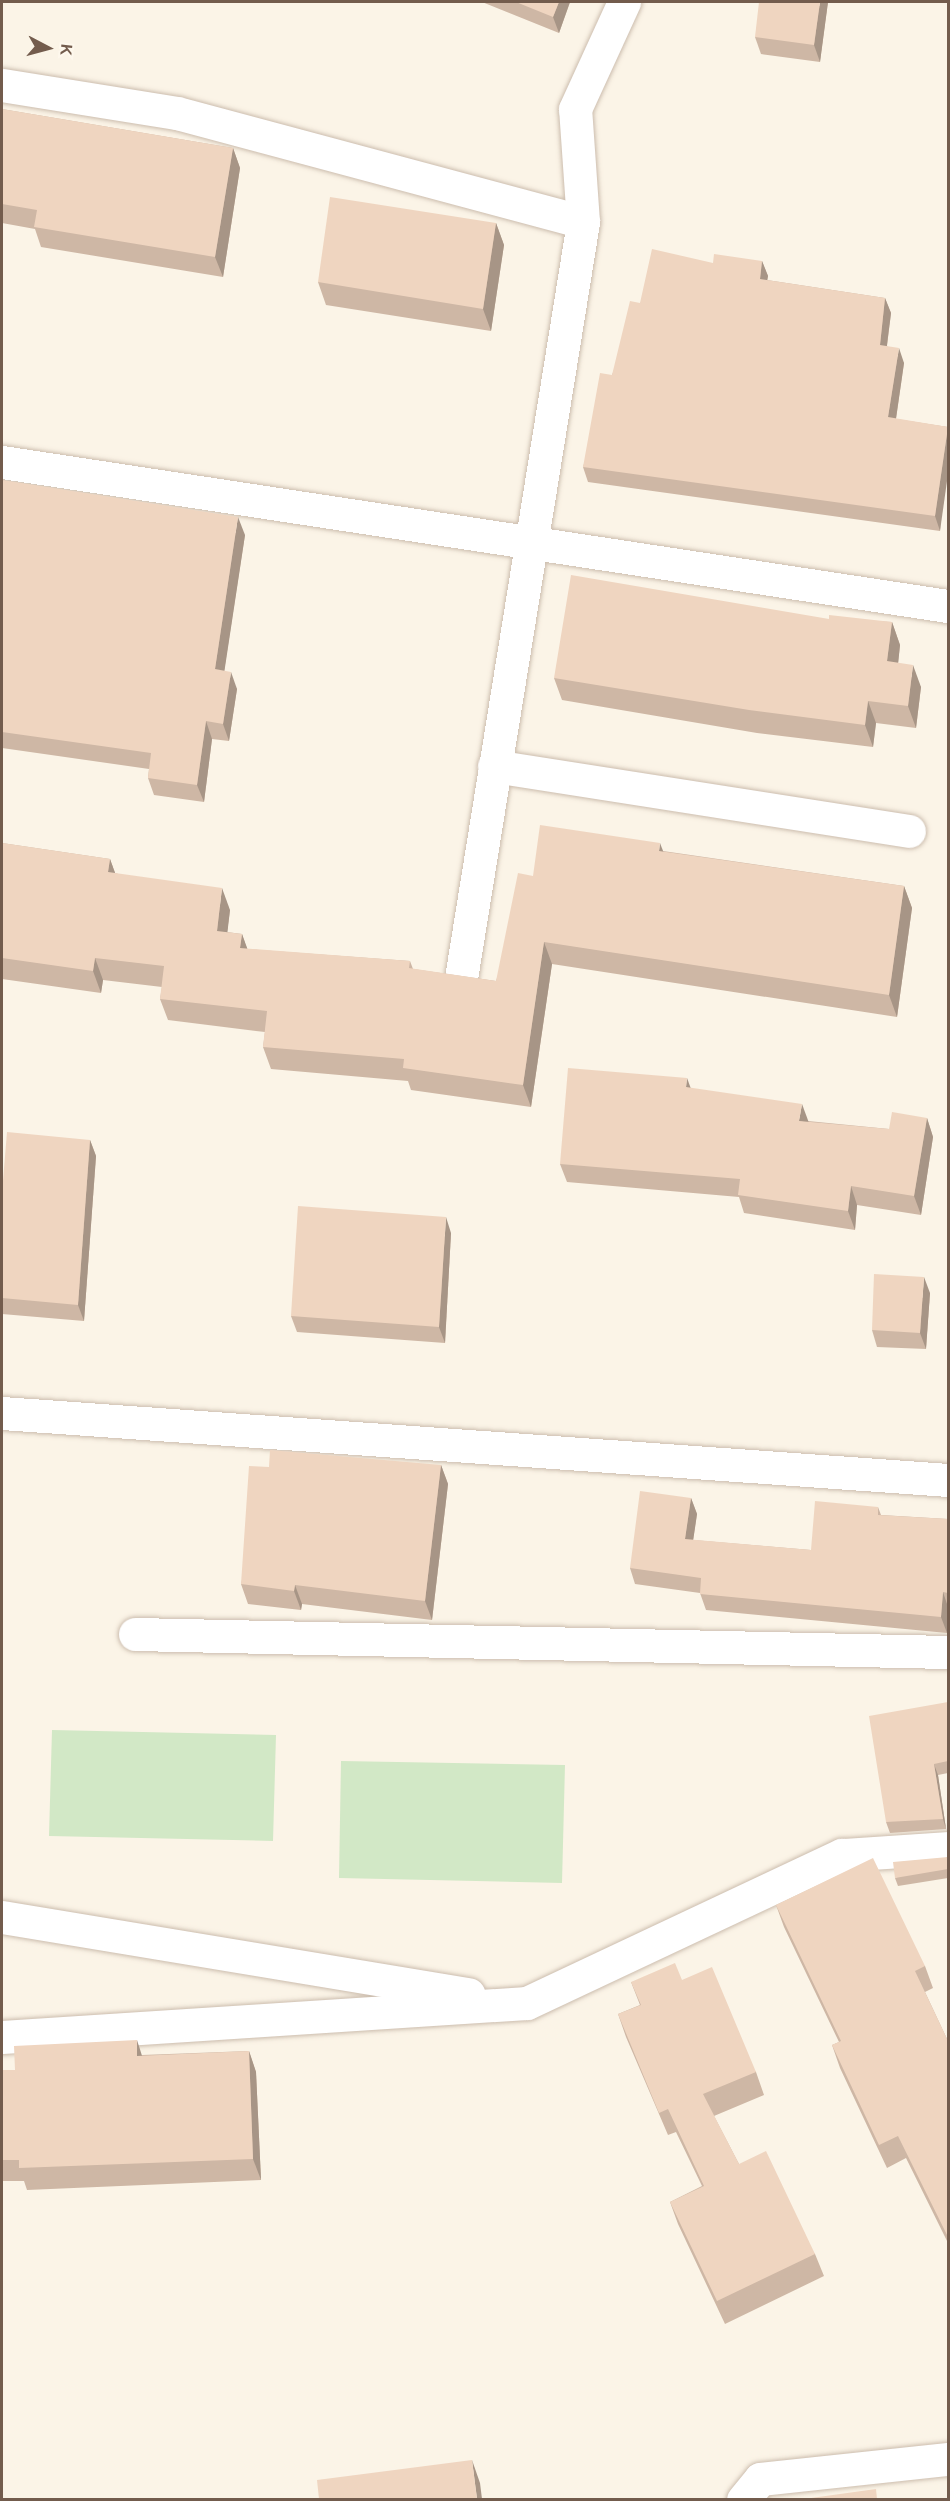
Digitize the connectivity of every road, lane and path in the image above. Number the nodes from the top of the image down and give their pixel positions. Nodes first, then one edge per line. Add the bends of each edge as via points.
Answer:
1 (624, 2) edge
2 (2, 85) edge
3 (583, 222) junction
4 (2, 462) edge
5 (530, 543) junction
6 (948, 606) edge
7 (494, 766) junction
8 (909, 831) dead end
9 (461, 978) edge
10 (2, 1413) edge
11 (948, 1480) edge
12 (135, 1634) dead end
13 (948, 1652) edge
14 (948, 1848) edge
15 (2, 1917) edge
16 (527, 2003) junction
17 (2, 2037) edge
18 (948, 2459) edge
19 (743, 2499) edge

1 - 3 street via 575,109
2 - 3 street via 177,113
3 - 5 street
4 - 5 street
5 - 6 street
5 - 7 street
7 - 8 street
7 - 9 street
10 - 11 street
12 - 13 street
14 - 16 street via 842,1855
15 - 16 street
16 - 17 street
18 - 19 street via 760,2479

